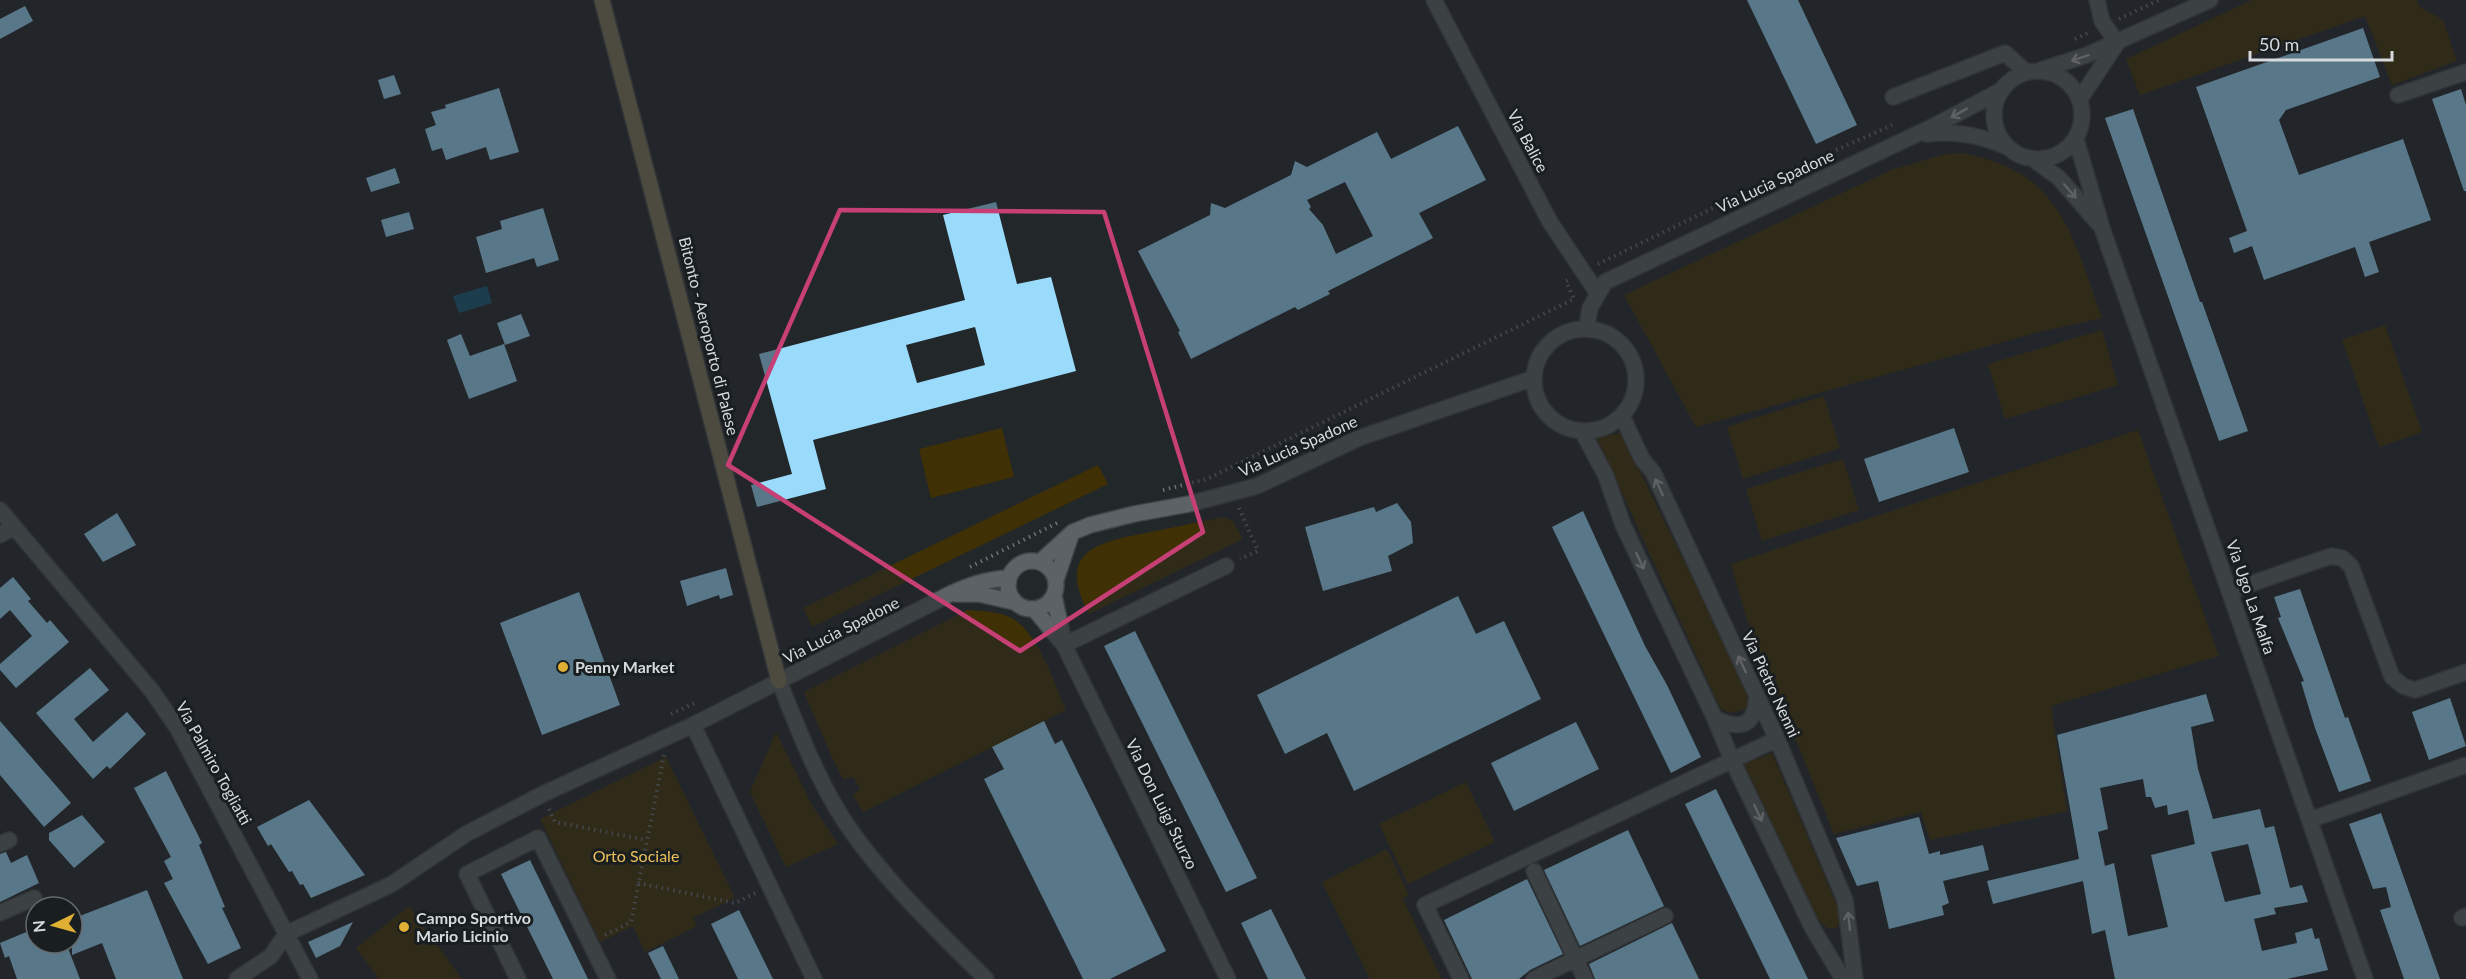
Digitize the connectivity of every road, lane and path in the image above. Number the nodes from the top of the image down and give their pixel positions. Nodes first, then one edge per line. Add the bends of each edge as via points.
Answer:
1 (602, 0) edge
2 (1434, 0) edge
3 (2097, 0) edge
4 (2159, 0) edge
5 (2210, 0) edge
6 (2105, 26) junction
7 (2073, 41) dead end
8 (2117, 43) junction
9 (2034, 71) junction
10 (2466, 72) edge
11 (2001, 90) junction
12 (2397, 95) dead end
13 (1893, 97) dead end
14 (2080, 99) junction
15 (1900, 122) dead end
16 (1915, 135) junction
17 (2076, 139) junction
18 (2007, 147) junction
19 (2033, 159) junction
20 (2102, 228) junction
21 (1582, 272) junction
22 (1598, 294) junction
23 (1587, 326) dead end
24 (1534, 378) junction
25 (1622, 416) junction
26 (1582, 431) junction
27 (1233, 494) junction
28 (0, 510) edge
29 (14, 527) junction
30 (1073, 532) junction
31 (0, 535) edge
32 (1040, 562) junction
33 (1226, 566) joint
34 (1009, 578) junction
35 (1056, 580) junction
36 (2230, 591) junction
37 (950, 594) junction
38 (1054, 596) junction
39 (1014, 602) junction
40 (1034, 609) junction
41 (1064, 645) junction
42 (2466, 672) edge
43 (779, 681) junction
44 (1757, 696) junction
45 (1715, 718) junction
46 (693, 725) junction
47 (668, 737) junction
48 (1777, 739) junction
49 (1732, 760) junction
50 (2466, 765) edge
51 (543, 794) junction
52 (2310, 820) junction
53 (646, 840) junction
54 (1533, 871) dead end
55 (638, 883) junction
56 (769, 886) junction
57 (24, 902) edge
58 (0, 912) edge
59 (1665, 916) dead end
60 (286, 934) junction
61 (603, 936) dead end
62 (1576, 959) junction
63 (237, 979) edge
64 (310, 979) edge
65 (518, 979) edge
66 (608, 979) edge
67 (814, 979) edge
68 (986, 979) edge
69 (1227, 979) edge
70 (1461, 979) edge
71 (1534, 979) edge
72 (1585, 979) edge
73 (1843, 979) edge
74 (1855, 979) edge
75 (2365, 979) edge

1 - 43 main road, Bitonto - Aeroporto di Palese
2 - 21 street, Via Balice via 1551,222
3 - 6 street
4 - 6 path
5 - 8 street
6 - 7 path
6 - 8 street
8 -> 9 street
8 - 14 street
9 - 11 street via 2012,78
9 - 13 street via 2005,53
9 - 14 street via 2065,79
10 - 12 street
11 -> 16 street, Via Lucia Spadone
11 - 18 street via 1994,119
14 - 17 street via 2082,120
15 - 21 path
16 - 18 street via 1969,133
16 - 22 street, Via Lucia Spadone via 1605,282
17 - 19 street via 2052,158
17 - 20 street, Via Ugo La Malfa
18 - 19 street
19 -> 20 street via 2059,178
20 - 36 street, Via Ugo La Malfa
21 - 22 street, Via Balice
22 - 23 street, Via Lucia Spadone via 1590,308
24 - 25 street via 1544,349 1561,334 1583,328 1606,332 1624,346 1635,366 1636,389
24 - 26 street via 1546,413 1564,427
24 - 27 street, Via Lucia Spadone via 1359,438
25 - 26 street via 1609,426
44 -> 25 street, Via Pietro Nenni via 1653,472 1642,459
26 -> 45 street
27 - 30 street, Via Lucia Spadone via 1106,520
27 - 33 path via 1258,551
28 - 29 street, Via Palmiro Togliatti
29 - 31 street
29 - 60 street, Via Palmiro Togliatti via 152,691 178,729
30 - 32 street
30 - 35 street
32 - 34 street via 1018,565
32 - 35 street
33 - 41 street
34 - 37 street, Via Lucia Spadone via 992,578
34 - 39 street via 1009,593
35 - 38 street
36 - 42 street via 2331,556 2342,558 2351,566 2392,677 2415,690
36 - 52 street, Via Ugo La Malfa
37 - 39 street via 979,594
37 - 43 street, Via Lucia Spadone
38 - 40 street
38 - 41 street
39 - 40 street
40 - 41 street
41 - 69 street, Via Don Luigi Sturzo
43 - 46 street, Via Lucia Spadone
43 - 68 street via 821,780 846,822 887,875
44 - 45 street via 1755,713 1743,725 1731,726
44 - 48 street, Via Pietro Nenni
45 - 49 street
46 - 47 street, Via Lucia Spadone
46 - 56 street
47 - 51 street, Via Lucia Spadone
47 - 53 path
48 - 49 street
74 -> 48 street, Via Pietro Nenni via 1845,900
49 - 70 street via 1425,905
49 -> 73 street via 1813,929
50 - 52 street
51 - 53 path via 555,822
51 - 60 street, Via Lucia Spadone via 466,834 392,884
52 - 75 street, Via Ugo La Malfa
53 - 55 path
54 - 62 street
55 - 56 path via 735,903
55 - 61 path via 631,922
56 - 67 street
57 - 58 street
59 - 62 street
60 - 63 street via 271,956
60 - 64 street, Via Palmiro Togliatti
62 - 71 street
62 - 72 street
65 - 66 street via 467,874 537,838

